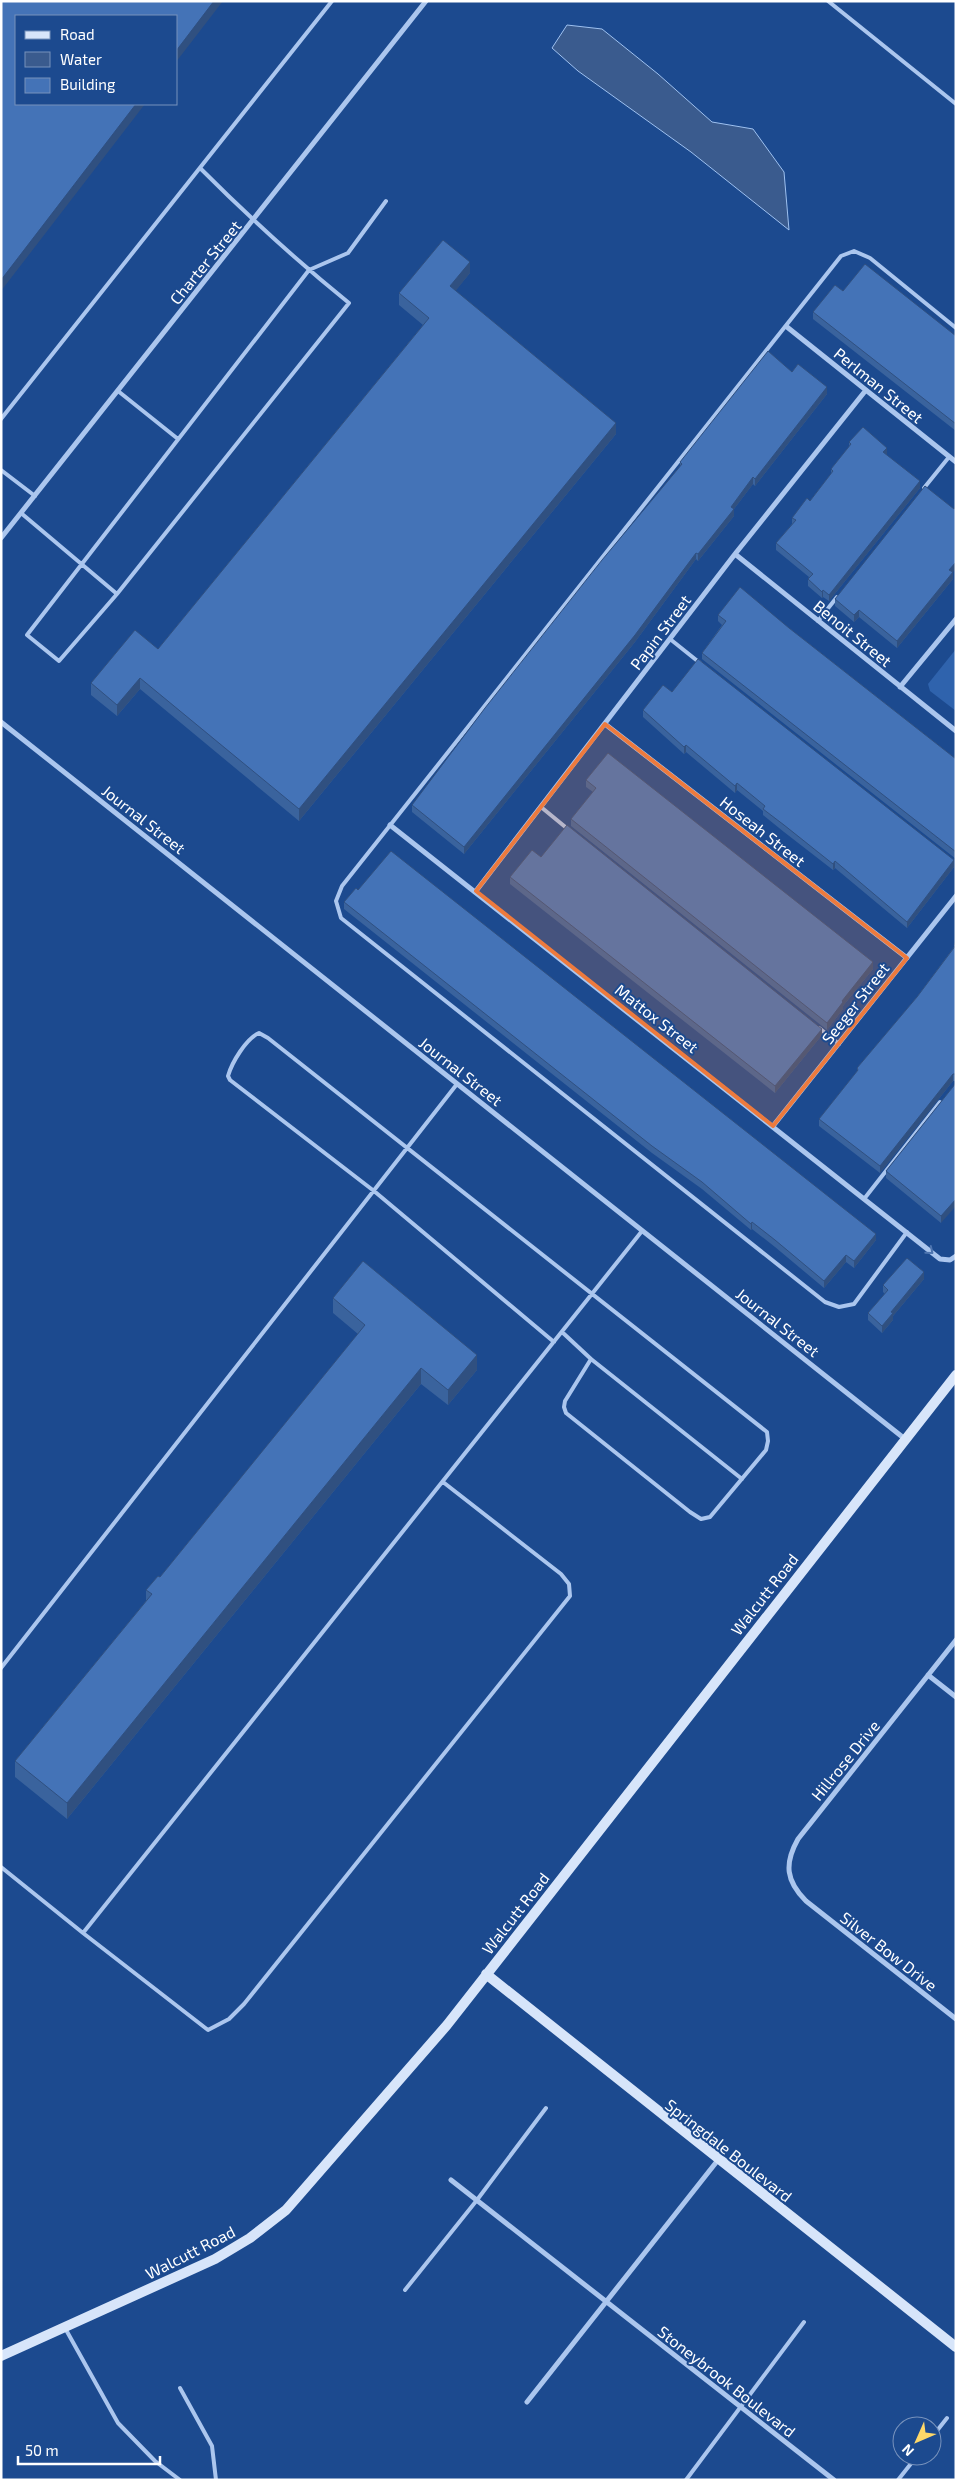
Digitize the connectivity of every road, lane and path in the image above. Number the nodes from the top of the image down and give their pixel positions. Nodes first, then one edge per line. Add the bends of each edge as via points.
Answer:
1 (332, 1) edge
2 (426, 1) edge
3 (828, 1) edge
4 (956, 104) edge
5 (201, 169) junction
6 (386, 201) dead end
7 (254, 221) junction
8 (308, 270) junction
9 (786, 327) junction
10 (956, 328) edge
11 (866, 390) junction
12 (118, 391) junction
13 (1, 419) edge
14 (178, 439) junction
15 (949, 457) junction
16 (956, 462) edge
17 (1, 470) edge
18 (34, 496) junction
19 (918, 496) edge
20 (21, 512) junction
21 (1, 538) edge
22 (735, 554) junction
23 (82, 566) junction
24 (843, 590) edge
25 (117, 594) junction
26 (956, 619) edge
27 (818, 621) junction
28 (670, 639) junction
29 (708, 670) edge
30 (900, 687) junction
31 (1, 722) edge
32 (605, 724) junction
33 (956, 731) edge
34 (540, 807) junction
35 (390, 825) junction
36 (571, 832) edge
37 (476, 891) junction
38 (956, 896) edge
39 (906, 958) junction
40 (816, 1025) edge
41 (839, 1044) junction
42 (457, 1084) junction
43 (944, 1098) edge
44 (773, 1126) junction
45 (408, 1146) junction
46 (374, 1191) junction
47 (864, 1199) junction
48 (642, 1231) junction
49 (907, 1232) junction
50 (956, 1256) edge
51 (592, 1294) junction
52 (562, 1332) junction
53 (554, 1342) junction
54 (591, 1359) junction
55 (956, 1375) edge
56 (905, 1439) junction
57 (742, 1479) junction
58 (443, 1482) junction
59 (956, 1640) edge
60 (1, 1668) edge
61 (928, 1676) junction
62 (956, 1697) edge
63 (1, 1867) edge
64 (806, 1901) joint
65 (83, 1933) junction
66 (486, 1974) junction
67 (956, 2019) edge
68 (546, 2108) dead end
69 (718, 2160) junction
70 (451, 2180) dead end
71 (477, 2200) junction
72 (405, 2290) dead end
73 (606, 2300) junction
74 (804, 2322) dead end
75 (65, 2328) junction
76 (956, 2347) edge
77 (1, 2356) edge
78 (180, 2388) dead end
79 (527, 2402) dead end
80 (740, 2406) junction
81 (947, 2418) dead end
82 (942, 2424) edge
83 (909, 2466) edge
84 (180, 2480) edge
85 (216, 2480) edge
86 (686, 2480) edge
87 (834, 2480) edge
88 (898, 2480) edge

1 - 5 lane
2 - 7 street, Charter Street
3 - 4 lane
5 - 7 lane
5 - 13 lane
6 - 8 lane via 348,253
7 - 8 lane
7 - 12 street, Charter Street
8 - 14 lane
8 - 25 lane via 349,302
9 - 10 lane via 840,256 854,251 870,258
9 - 11 street, Perlman Street
9 - 35 lane
11 - 15 street, Perlman Street
11 - 22 street, Papin Street
12 - 14 lane
12 - 18 street, Charter Street
14 - 23 lane
15 - 16 street, Perlman Street
15 - 19 lane
17 - 18 lane
18 - 20 street, Charter Street
20 - 21 street, Charter Street
20 - 23 lane
22 - 27 street, Benoit Street
22 - 28 street, Papin Street
23 - 25 lane
23 - 25 lane via 27,635 59,661
24 - 27 lane
26 - 30 street
27 - 30 street, Benoit Street
28 - 29 lane
28 - 32 street, Papin Street
30 - 33 street, Benoit Street
31 - 42 street, Journal Street
32 - 34 street, Papin Street
32 - 39 street, Hoseah Street
34 - 36 lane
34 - 37 street, Papin Street
35 - 37 street, Mattox Street
35 - 49 lane via 342,886 336,901 341,918 817,1296 839,1307 854,1304
37 - 44 street, Mattox Street
38 - 39 street, Seeger Street
39 - 41 street, Seeger Street
40 - 41 lane
41 - 44 street, Seeger Street
42 - 45 lane
42 - 48 street, Journal Street
43 - 47 lane
44 - 47 street, Mattox Street
45 - 46 lane
45 - 46 lane via 268,1038 260,1033 253,1036 230,1068 230,1080
45 - 51 lane
46 - 53 lane
46 - 60 lane
47 - 49 street, Mattox Street
48 - 51 lane
48 - 56 street, Journal Street
49 -> 50 street, Mattox Street via 940,1258 950,1260
51 - 52 lane
51 - 57 lane via 766,1432 766,1450
52 - 53 lane
52 - 54 lane
53 - 58 lane
54 - 57 lane
54 - 57 lane via 565,1401 566,1412 682,1506 701,1519 710,1517
55 - 56 street, Walcutt Road
56 - 66 street, Walcutt Road
58 - 65 lane
58 - 65 lane via 561,1574 568,1584 570,1596 564,1604 244,2004 229,2018 208,2030
59 - 61 street, Hillrose Drive
61 - 62 street
61 - 64 street, Hillrose Drive via 798,1839 790,1854 789,1871 793,1889
63 - 65 lane
64 - 67 street, Silver Bow Drive
66 - 69 street, Springdale Boulevard
66 - 75 street, Walcutt Road via 447,2025 286,2210 215,2259
68 - 71 lane
69 - 73 street
69 - 76 street, Springdale Boulevard
70 - 71 street, Stoneybrook Boulevard
71 - 72 lane
71 - 73 street, Stoneybrook Boulevard
73 - 79 street
73 - 80 street, Stoneybrook Boulevard
74 - 80 lane
75 - 77 street, Walcutt Road
75 - 84 lane via 118,2423 155,2461
78 - 85 lane via 212,2446
80 - 86 lane
80 - 87 street, Stoneybrook Boulevard
81 - 82 lane
83 - 88 lane

